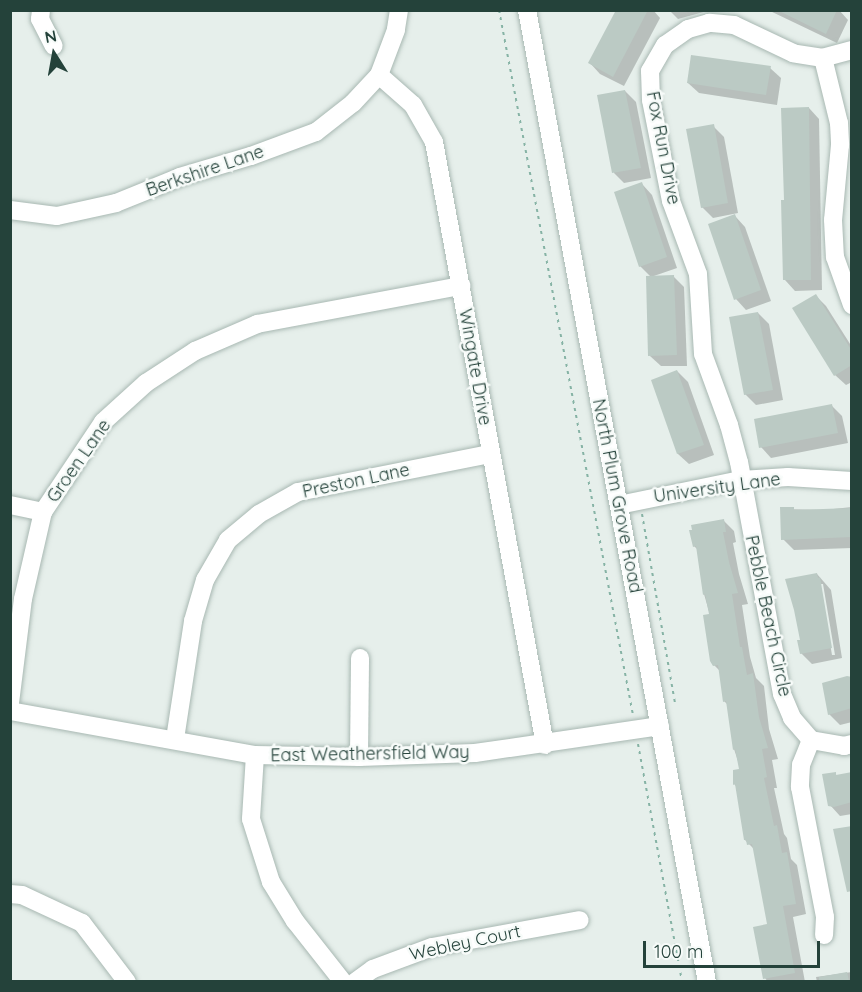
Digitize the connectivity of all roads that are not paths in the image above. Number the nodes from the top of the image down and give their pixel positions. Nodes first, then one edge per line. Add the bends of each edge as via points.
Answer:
1 (41, 10) edge
2 (399, 10) edge
3 (527, 10) edge
4 (54, 46) dead end
5 (852, 50) edge
6 (823, 58) junction
7 (379, 75) junction
8 (10, 210) edge
9 (461, 286) junction
10 (852, 305) edge
11 (490, 454) junction
12 (741, 480) junction
13 (852, 481) edge
14 (10, 505) edge
15 (619, 505) junction
16 (43, 512) junction
17 (360, 658) dead end
18 (10, 703) edge
19 (10, 711) edge
20 (660, 726) junction
21 (175, 739) junction
22 (811, 740) junction
23 (852, 744) edge
24 (545, 745) junction
25 (255, 755) junction
26 (359, 757) junction
27 (10, 894) edge
28 (580, 920) dead end
29 (824, 935) dead end
30 (127, 981) edge
31 (343, 981) edge
32 (356, 981) edge
33 (707, 981) edge

1 - 4 street via 40,19
2 - 7 street via 396,30
3 - 15 street, North Plum Grove Road
5 - 6 street, Fox Run Drive
6 - 10 street via 839,123 833,220 835,257
6 - 12 street, Fox Run Drive via 793,53 734,25 709,23 688,29 665,45 650,71 651,100 670,201 698,274 703,354 729,424
7 - 8 street, Berkshire Lane via 316,132 251,156 180,177 116,203 57,216
7 - 9 street, Wingate Drive via 413,105 434,142
9 - 11 street, Wingate Drive
9 - 16 street, Groen Lane via 257,324 195,351 146,383 103,422
11 - 21 street, Preston Lane via 298,492 259,514 228,540 205,580 193,621
11 - 24 street, Wingate Drive
12 - 13 street, University Lane via 788,477
12 - 15 street, University Lane
12 - 22 street, Pebble Beach Circle via 782,694 792,718
14 - 16 street
15 - 20 street, North Plum Grove Road
16 - 18 street, Groen Lane via 23,599
17 - 26 street
19 - 21 street, East Weathersfield Way
20 - 24 street, East Weathersfield Way
20 - 33 street, North Plum Grove Road
21 - 25 street, East Weathersfield Way
22 - 23 street
22 - 29 street via 801,765 800,788 825,917
24 - 26 street, East Weathersfield Way via 476,753
25 - 26 street, East Weathersfield Way
25 - 31 street via 251,819 271,882 295,921
27 - 30 street via 22,895 82,922
28 - 32 street, Webley Court via 432,947 372,969

